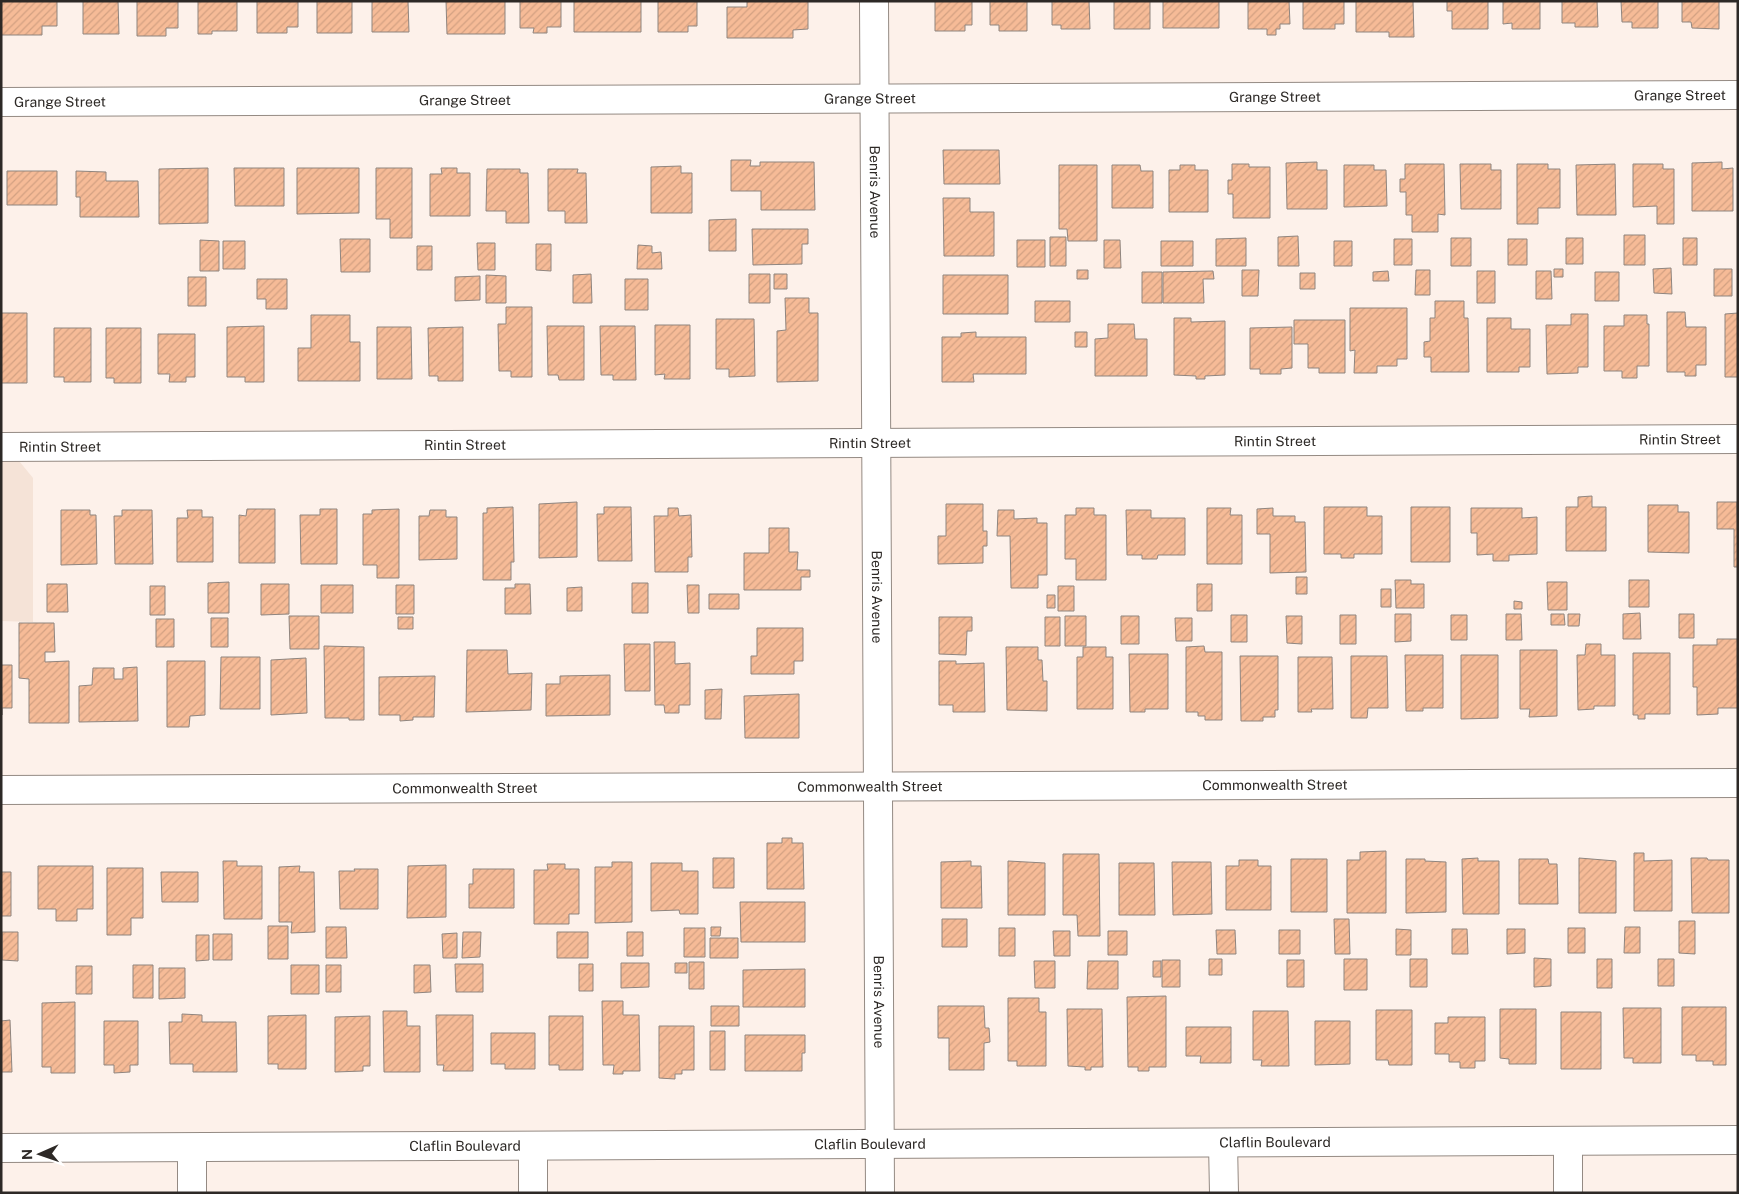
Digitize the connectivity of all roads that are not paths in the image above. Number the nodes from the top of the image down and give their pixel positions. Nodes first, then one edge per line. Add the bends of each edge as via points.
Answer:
1 (874, 1) edge
2 (1738, 95) edge
3 (875, 98) junction
4 (1, 102) edge
5 (1738, 439) edge
6 (876, 443) junction
7 (1, 447) edge
8 (1738, 783) edge
9 (877, 787) junction
10 (1, 790) edge
11 (1738, 1140) edge
12 (1568, 1141) junction
13 (1223, 1143) junction
14 (880, 1145) junction
15 (533, 1146) junction
16 (1, 1148) edge
17 (192, 1148) junction
18 (192, 1193) edge
19 (533, 1193) edge
20 (880, 1193) edge
21 (1224, 1193) edge
22 (1568, 1193) edge

1 - 3 street, Benris Avenue
2 - 3 street, Grange Street
3 - 4 street, Grange Street
3 - 6 street, Benris Avenue
5 - 6 street, Rintin Street
6 - 7 street, Rintin Street
6 - 9 street, Benris Avenue
8 - 9 street, Commonwealth Street
9 - 10 street, Commonwealth Street
9 - 14 street, Benris Avenue
11 - 12 street, Claflin Boulevard
12 - 13 street, Claflin Boulevard
12 - 22 street
13 - 14 street, Claflin Boulevard
13 - 21 street
14 - 15 street, Claflin Boulevard
14 - 20 street, Benris Avenue
15 - 17 street, Claflin Boulevard
15 - 19 street
16 - 17 street, Claflin Boulevard
17 - 18 street

